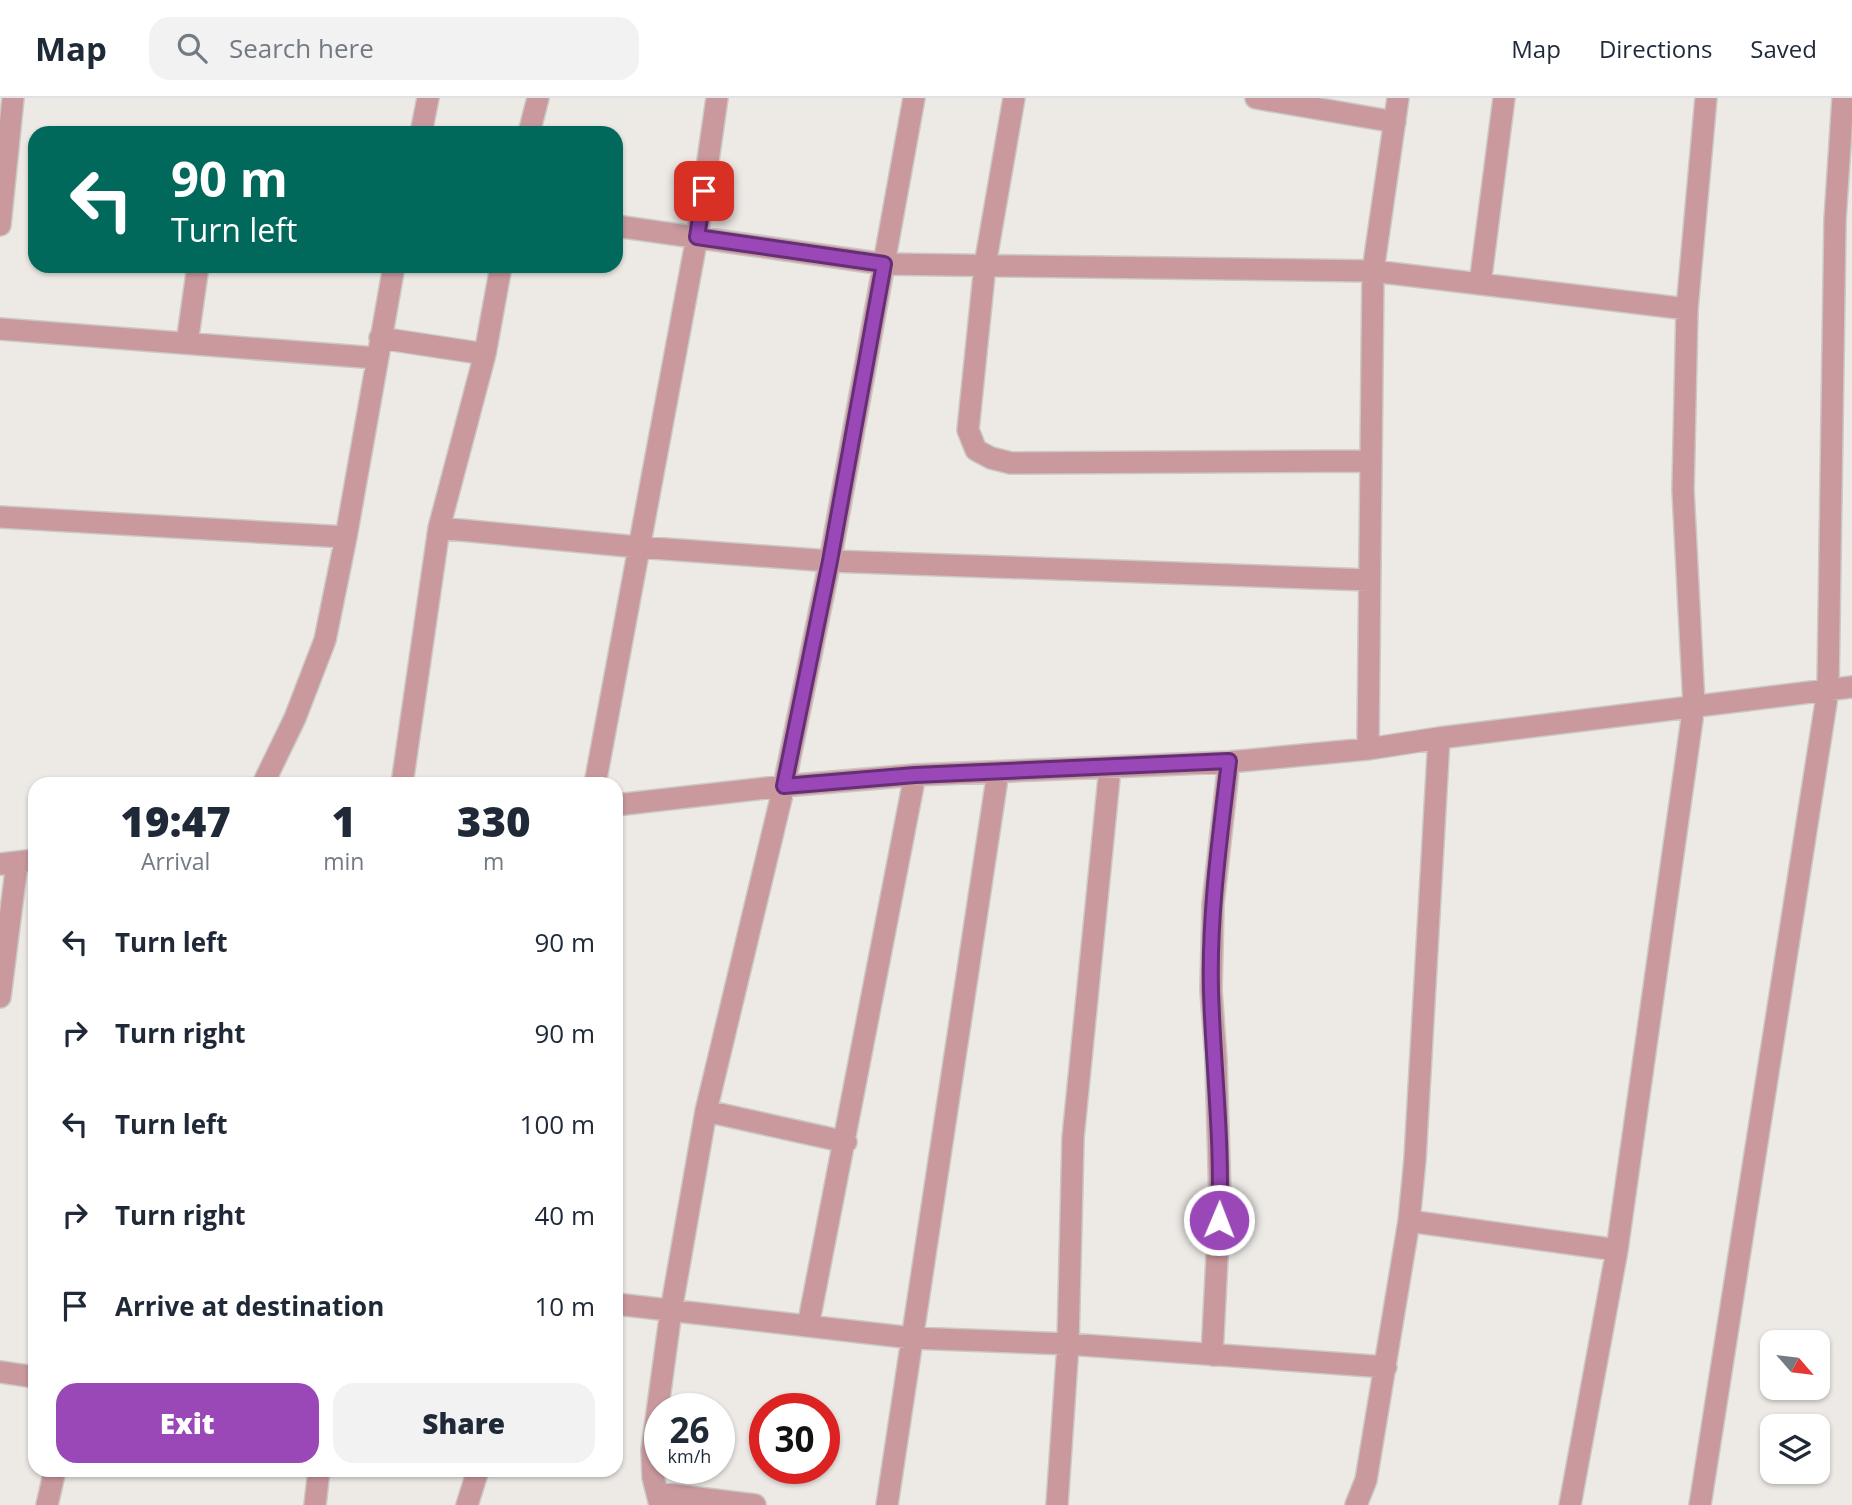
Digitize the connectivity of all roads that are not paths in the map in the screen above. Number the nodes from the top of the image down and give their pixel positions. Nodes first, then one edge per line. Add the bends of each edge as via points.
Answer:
1 (13, 98) edge
2 (428, 98) edge
3 (538, 98) edge
4 (717, 98) edge
5 (914, 98) edge
6 (1014, 98) edge
7 (1256, 98) edge
8 (1398, 98) edge
9 (1504, 98) edge
10 (1706, 98) edge
11 (1843, 98) edge
12 (1395, 122) junction
13 (422, 126) edge
14 (532, 126) edge
15 (0, 225) edge
16 (623, 227) edge
17 (697, 237) junction
18 (884, 264) junction
19 (985, 265) junction
20 (1373, 271) junction
21 (197, 273) edge
22 (393, 273) edge
23 (500, 273) edge
24 (1480, 284) junction
25 (1687, 309) junction
26 (0, 329) edge
27 (187, 343) junction
28 (378, 348) junction
29 (485, 354) junction
30 (1371, 461) junction
31 (0, 517) edge
32 (439, 528) junction
33 (346, 537) junction
34 (638, 547) junction
35 (830, 561) junction
36 (1369, 580) junction
37 (1852, 687) edge
38 (1828, 690) junction
39 (1694, 705) junction
40 (1439, 738) junction
41 (1368, 749) junction
42 (1229, 761) junction
43 (1110, 768) junction
44 (998, 772) junction
45 (915, 775) junction
46 (266, 777) edge
47 (403, 777) edge
48 (596, 777) edge
49 (784, 786) junction
50 (623, 804) edge
51 (17, 862) edge
52 (0, 997) edge
53 (706, 1111) junction
54 (845, 1142) junction
55 (1409, 1221) junction
56 (1617, 1250) junction
57 (623, 1305) edge
58 (671, 1311) junction
59 (808, 1326) junction
60 (912, 1338) junction
61 (1068, 1344) junction
62 (1212, 1355) junction
63 (1386, 1367) junction
64 (0, 1372) edge
65 (28, 1376) edge
66 (53, 1477) edge
67 (318, 1477) edge
68 (476, 1477) edge
69 (658, 1499) edge
70 (47, 1505) edge
71 (315, 1505) edge
72 (467, 1505) edge
73 (755, 1505) edge
74 (887, 1505) edge
75 (1057, 1505) edge
76 (1356, 1505) edge
77 (1570, 1505) edge
78 (1700, 1505) edge

1 - 15 street
2 - 13 street
3 - 14 street
4 - 17 street
5 - 18 street
6 - 19 street
7 - 12 street
8 - 12 street
9 - 24 street
10 - 25 street
11 - 38 street via 1835,233
12 - 20 street
16 - 17 street
17 - 18 street
17 - 34 street
18 - 19 street
18 - 35 street
19 - 20 street
19 - 30 street via 968,430 976,450 990,458 1011,463
20 - 24 street
20 - 30 street
21 - 27 street
22 - 28 street
23 - 29 street
24 - 25 street
25 - 39 street via 1683,490
26 - 27 street
27 - 28 street
28 - 29 street
28 - 33 street
29 - 32 street
30 - 36 street
31 - 33 street
32 - 34 street
32 - 47 street
33 - 46 street via 325,640
34 - 35 street
34 - 48 street
35 - 36 street
35 - 49 street
36 - 41 street
37 - 38 street
38 - 39 street
38 - 78 street
39 - 40 street
39 - 56 street
40 - 41 street
40 - 55 street
41 - 42 street
42 - 43 street
42 - 62 street via 1213,905 1211,990 1220,1199
43 - 44 street
43 - 61 street via 1073,1138
44 - 45 street
44 - 60 street
45 - 49 street
45 - 54 street
49 - 50 street
49 - 53 street
51 - 52 street
53 - 54 street
53 - 58 street
54 - 59 street
55 - 56 street
55 - 63 street
56 - 77 street
57 - 58 street
58 - 59 street
58 - 69 street via 652,1450
59 - 60 street
60 - 61 street
60 - 74 street
61 - 62 street
61 - 75 street
62 - 63 street
63 - 76 street via 1366,1480
64 - 65 street
66 - 70 street
67 - 71 street
68 - 72 street
69 - 73 street

